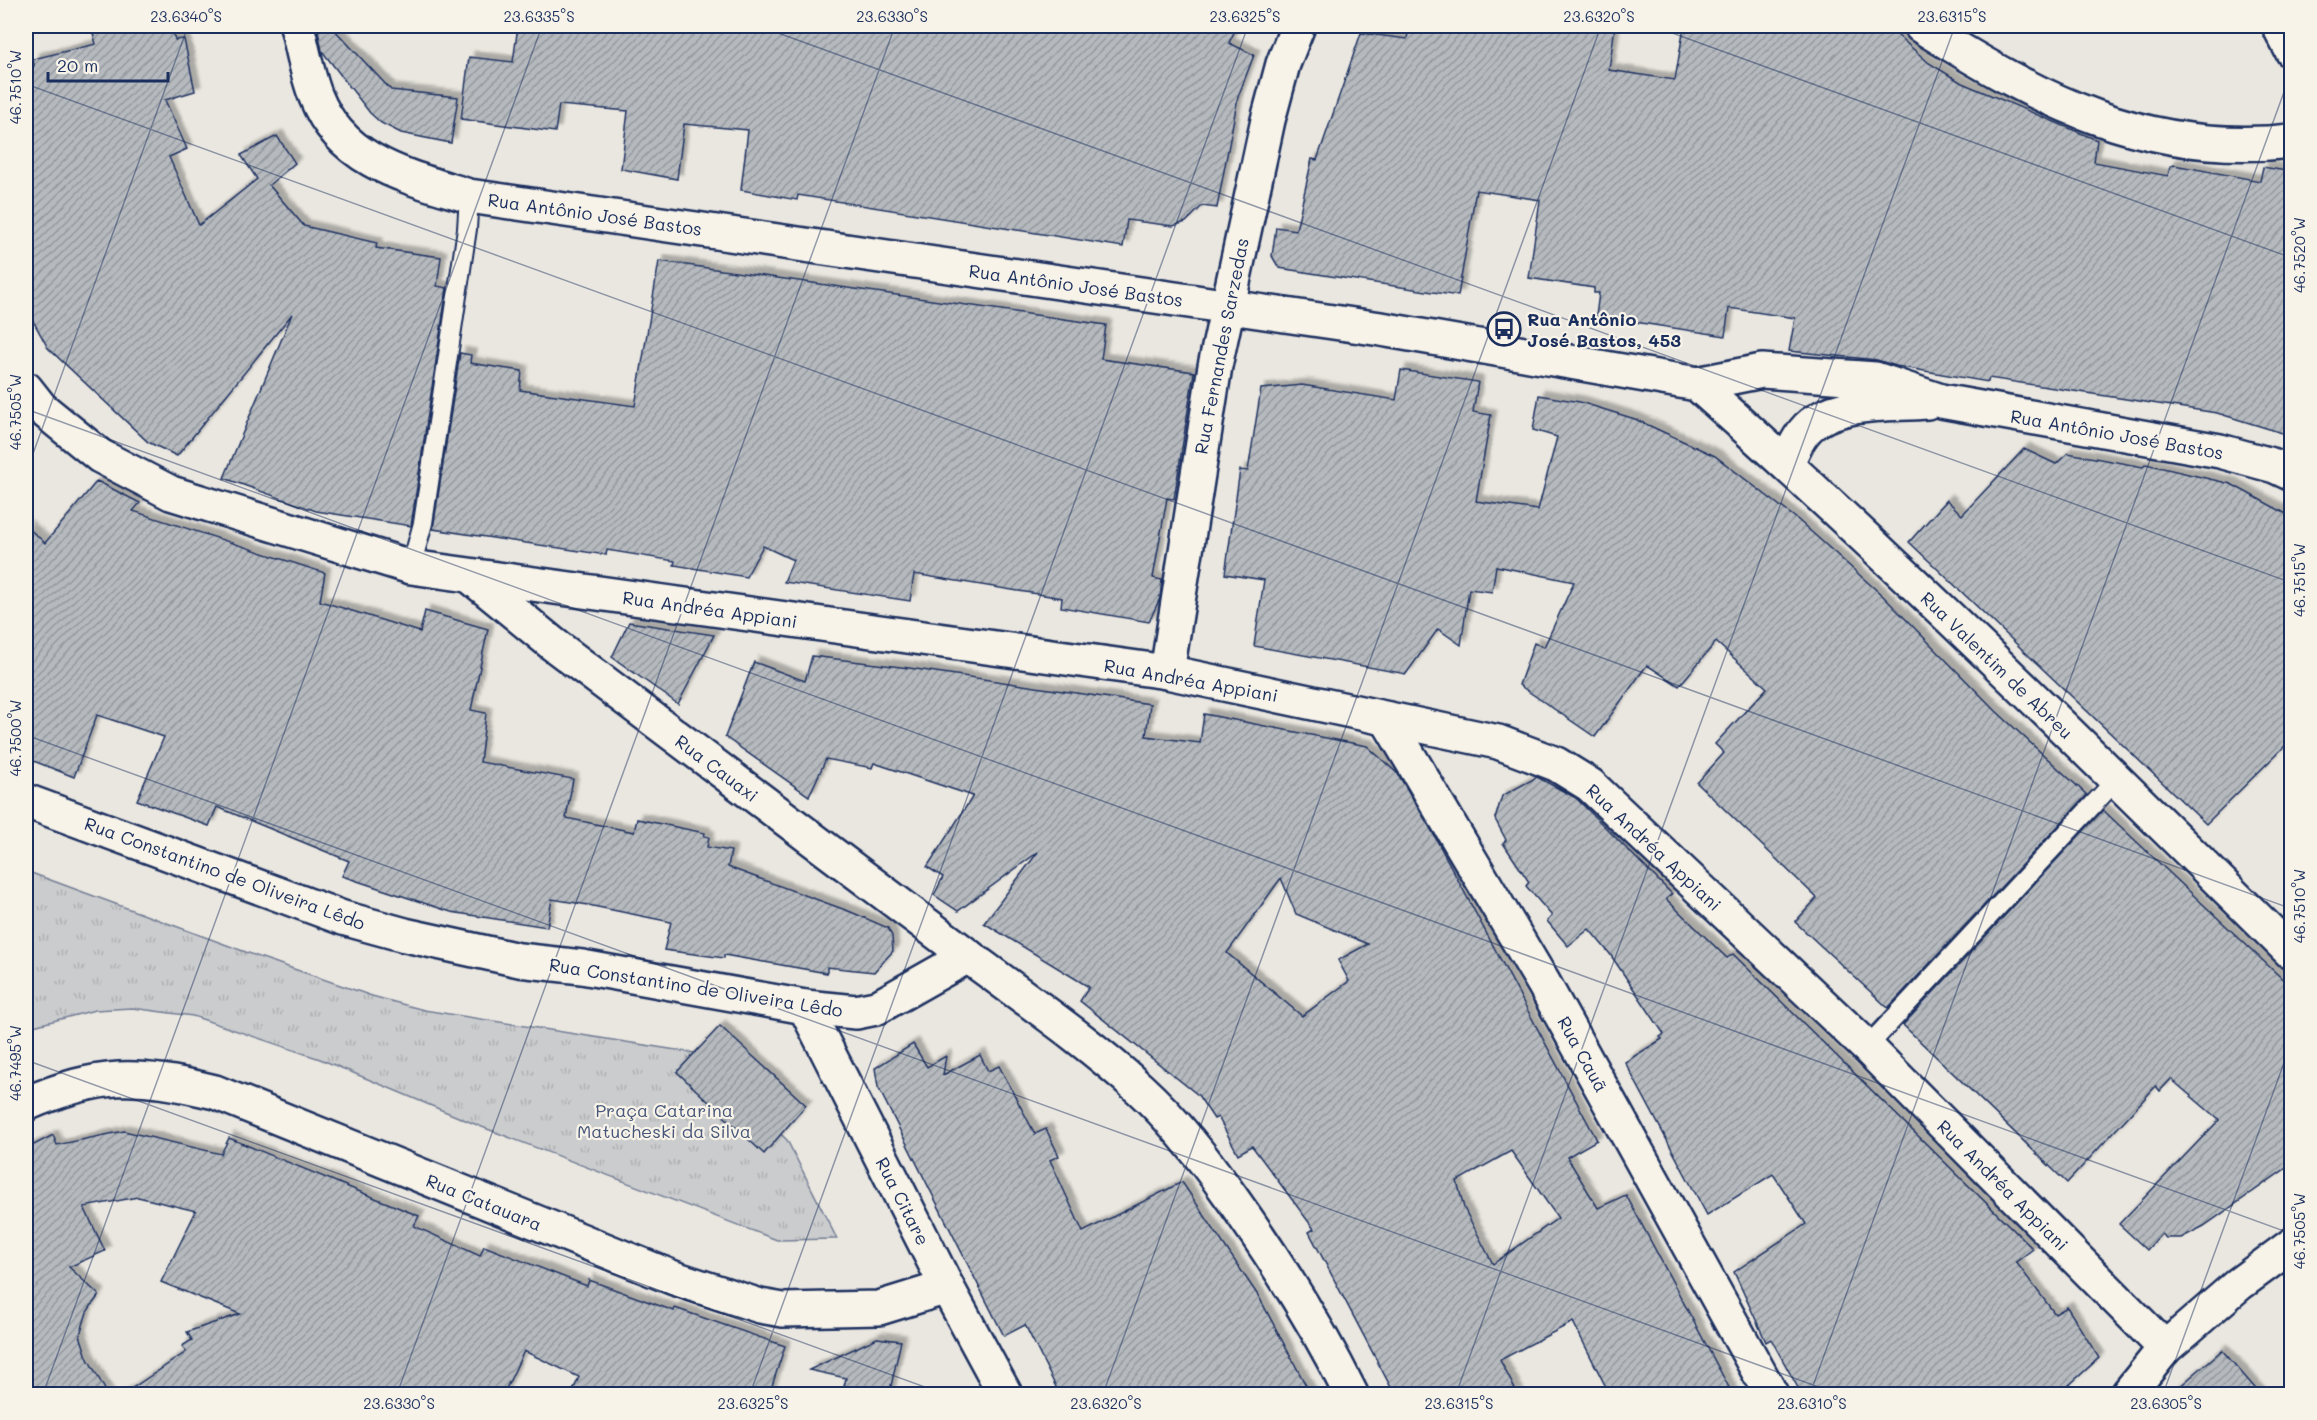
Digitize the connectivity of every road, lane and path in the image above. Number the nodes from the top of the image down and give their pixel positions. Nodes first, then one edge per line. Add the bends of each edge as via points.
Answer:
1 (297, 26) edge
2 (1298, 26) edge
3 (1921, 26) edge
4 (2279, 26) edge
5 (2292, 51) edge
6 (2292, 141) edge
7 (469, 196) junction
8 (1228, 307) junction
9 (1697, 384) junction
10 (26, 389) edge
11 (1941, 401) junction
12 (1787, 463) junction
13 (2292, 474) edge
14 (411, 567) junction
15 (470, 576) junction
16 (1167, 672) junction
17 (1386, 718) junction
18 (2117, 779) junction
19 (26, 801) edge
20 (2292, 953) edge
21 (968, 956) junction
22 (805, 1007) junction
23 (1867, 1047) junction
24 (26, 1104) edge
25 (2292, 1245) edge
26 (946, 1287) junction
27 (2165, 1348) junction
28 (1005, 1395) edge
29 (1351, 1395) edge
30 (1771, 1395) edge
31 (2128, 1395) edge

1 - 7 street, Rua Antônio José Bastos via 316,98 335,130 364,157 393,173
2 - 8 street, Rua Fernandes Sarzedas via 1268,120
3 - 6 street via 1983,65 2062,106 2127,127 2217,144 2248,146
4 - 5 street
7 - 8 street, Rua Antônio José Bastos
7 - 14 lane via 423,523
8 - 9 street, Rua Antônio José Bastos via 1381,329
8 - 16 street, Rua Fernandes Sarzedas via 1215,366
9 - 11 street, Rua Antônio José Bastos via 1762,371 1875,379
9 - 12 street, Rua Valentim de Abreu
10 - 14 street, Rua Andréa Appiani via 41,408 100,456 171,493
11 - 12 street, Rua Antônio José Bastos via 1844,409 1815,421 1797,440
11 - 13 street, Rua Antônio José Bastos via 2220,451
12 - 18 street, Rua Valentim de Abreu
14 - 15 street, Rua Andréa Appiani
15 - 16 street, Rua Andréa Appiani
15 - 21 street, Rua Cauaxi via 553,644
16 - 17 street, Rua Andréa Appiani
17 - 23 street, Rua Andréa Appiani via 1498,742 1556,764 1590,785
17 - 30 street, Rua Cauã via 1544,984
18 - 20 street, Rua Valentim de Abreu
18 - 23 lane
19 - 22 street, Rua Constantino de Oliveira Lêdo via 343,918 405,935 519,960 582,967
21 - 22 street, Rua Constantino de Oliveira Lêdo via 876,1008 856,1012
21 - 29 street via 1089,1046 1175,1124 1296,1292
22 - 26 street, Rua Citare
23 - 27 street, Rua Andréa Appiani
24 - 26 street, Rua Catauara via 67,1086 116,1077 164,1080 215,1092 674,1278 760,1306 783,1310 879,1308
25 - 27 street via 2239,1284
26 - 28 street, Rua Citare
27 - 31 street

